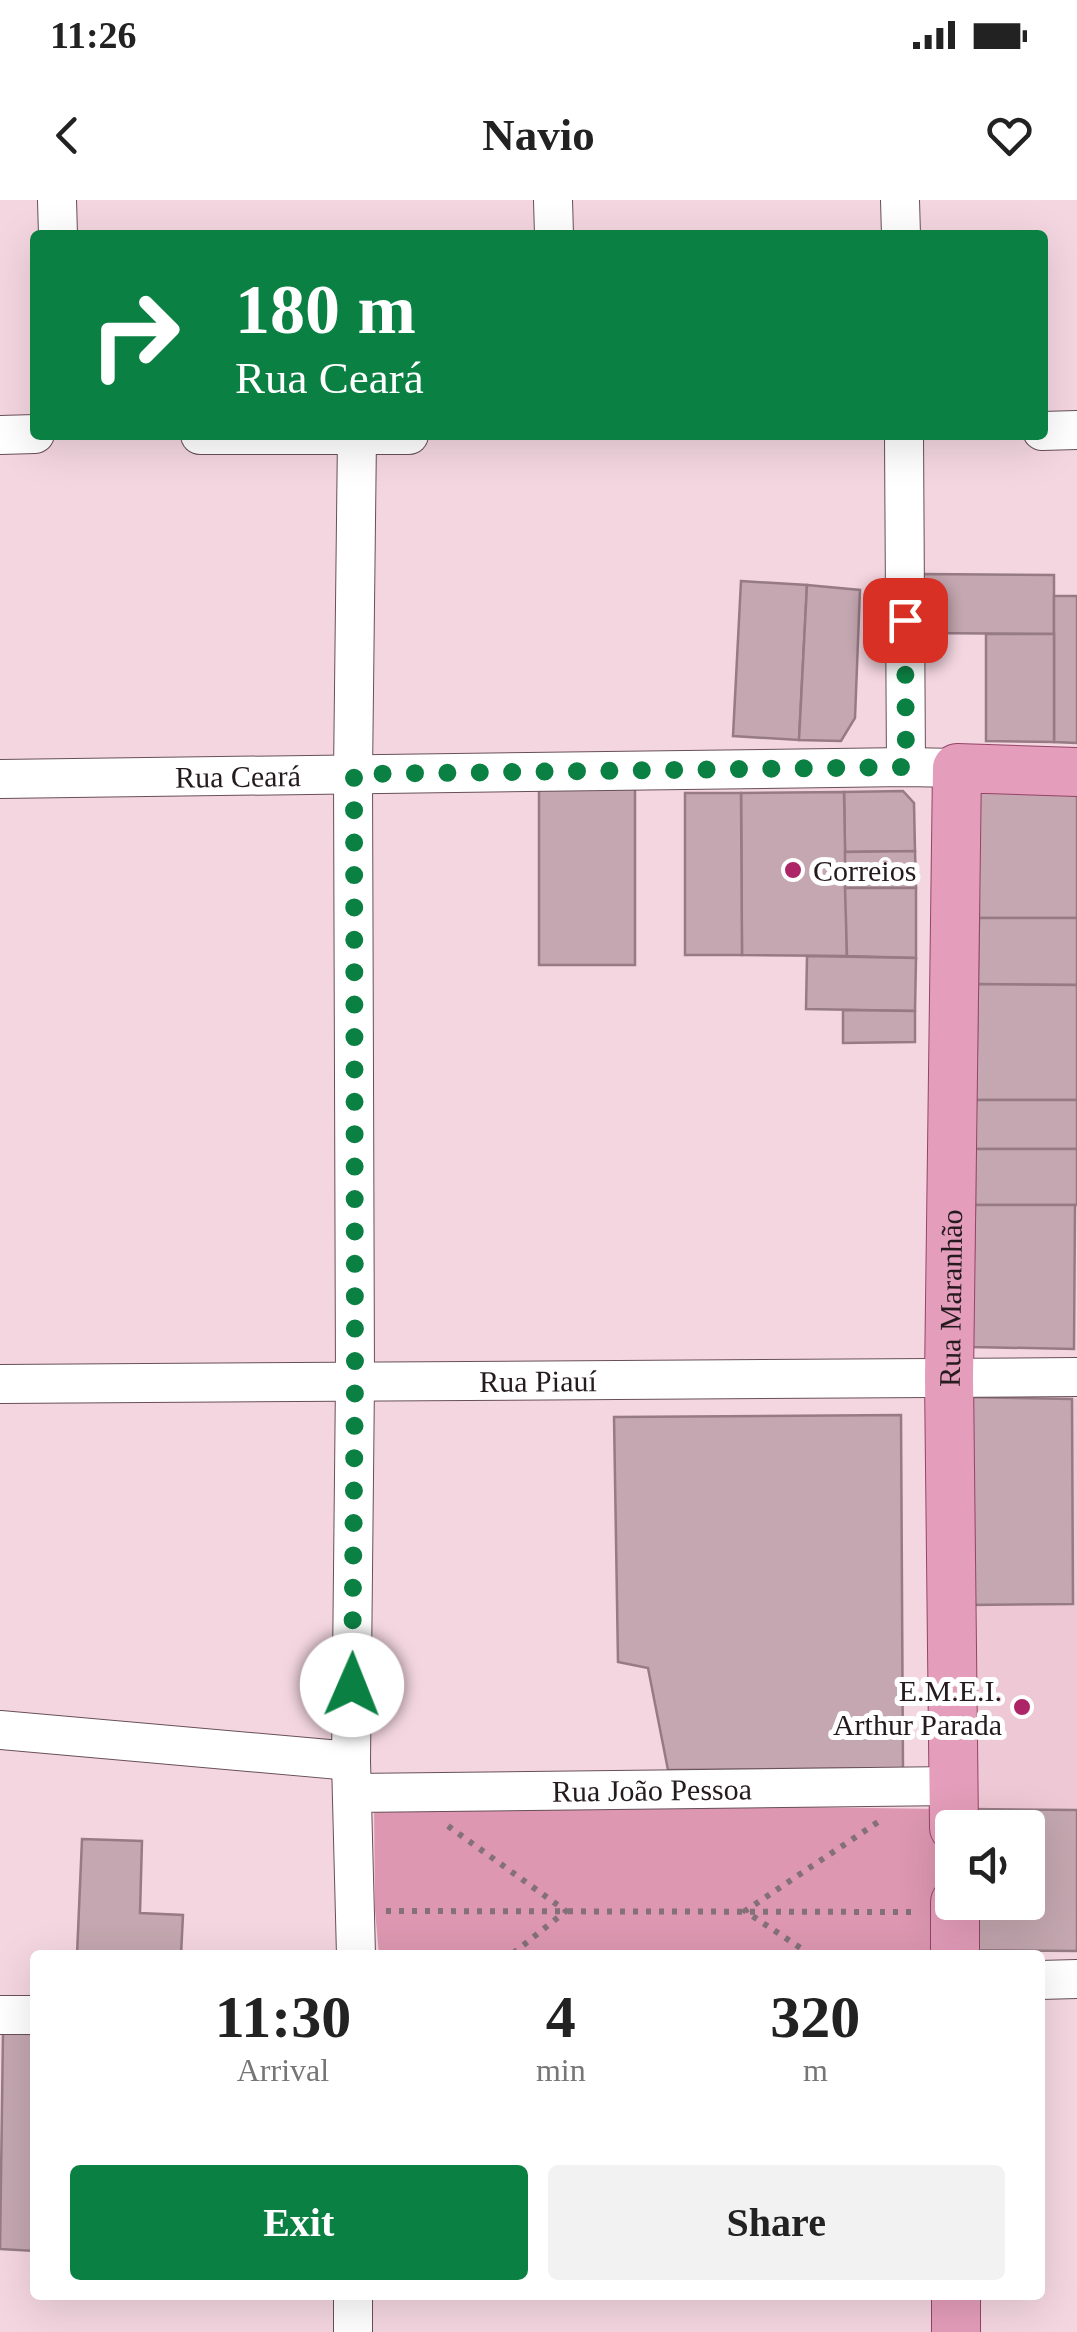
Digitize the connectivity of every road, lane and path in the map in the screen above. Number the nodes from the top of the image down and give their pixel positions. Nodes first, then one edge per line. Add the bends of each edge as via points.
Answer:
1 (57, 200) edge
2 (553, 200) edge
3 (900, 200) edge
4 (58, 230) edge
5 (554, 230) edge
6 (901, 230) edge
7 (1077, 430) edge
8 (1048, 431) edge
9 (30, 434) edge
10 (0, 435) edge
11 (357, 440) edge
12 (904, 440) edge
13 (906, 767) junction
14 (957, 768) junction
15 (1077, 772) edge
16 (354, 774) junction
17 (0, 779) edge
18 (1077, 1377) edge
19 (949, 1378) junction
20 (355, 1381) junction
21 (0, 1384) edge
22 (0, 1730) edge
23 (352, 1777) junction
24 (954, 1806) edge
25 (864, 1818) dead end
26 (458, 1820) dead end
27 (566, 1910) junction
28 (373, 1911) junction
29 (745, 1911) junction
30 (949, 1923) edge
31 (392, 1925) dead end
32 (358, 1950) edge
33 (517, 1950) edge
34 (804, 1950) edge
35 (1077, 1979) edge
36 (1045, 1980) edge
37 (0, 2015) edge
38 (30, 2015) edge
39 (353, 2300) edge
40 (956, 2300) edge
41 (353, 2332) edge
42 (956, 2332) edge

1 - 4 street
2 - 5 street
3 - 6 street
7 - 8 street
9 - 10 street
11 - 16 street
12 - 13 street
13 - 14 street, Rua Ceará
13 - 16 street, Rua Ceará
14 - 15 main road, Rua Ceará
14 - 19 main road, Rua Maranhão
16 - 17 street, Rua Ceará
16 - 20 street
18 - 19 street, Rua Piauí
19 - 20 street, Rua Piauí
19 - 24 main road, Rua Maranhão
20 - 21 street, Rua Piauí
20 - 23 street
22 - 23 street, Rua João Pessoa
23 - 24 street, Rua João Pessoa
23 - 28 street
25 - 29 path via 883,1818
26 - 27 path via 439,1820
27 - 28 path
27 - 29 path
27 - 33 path
28 - 31 path
28 - 32 street
29 - 30 path
29 - 34 path
35 - 36 street
37 - 38 street
39 - 41 street
40 - 42 main road

